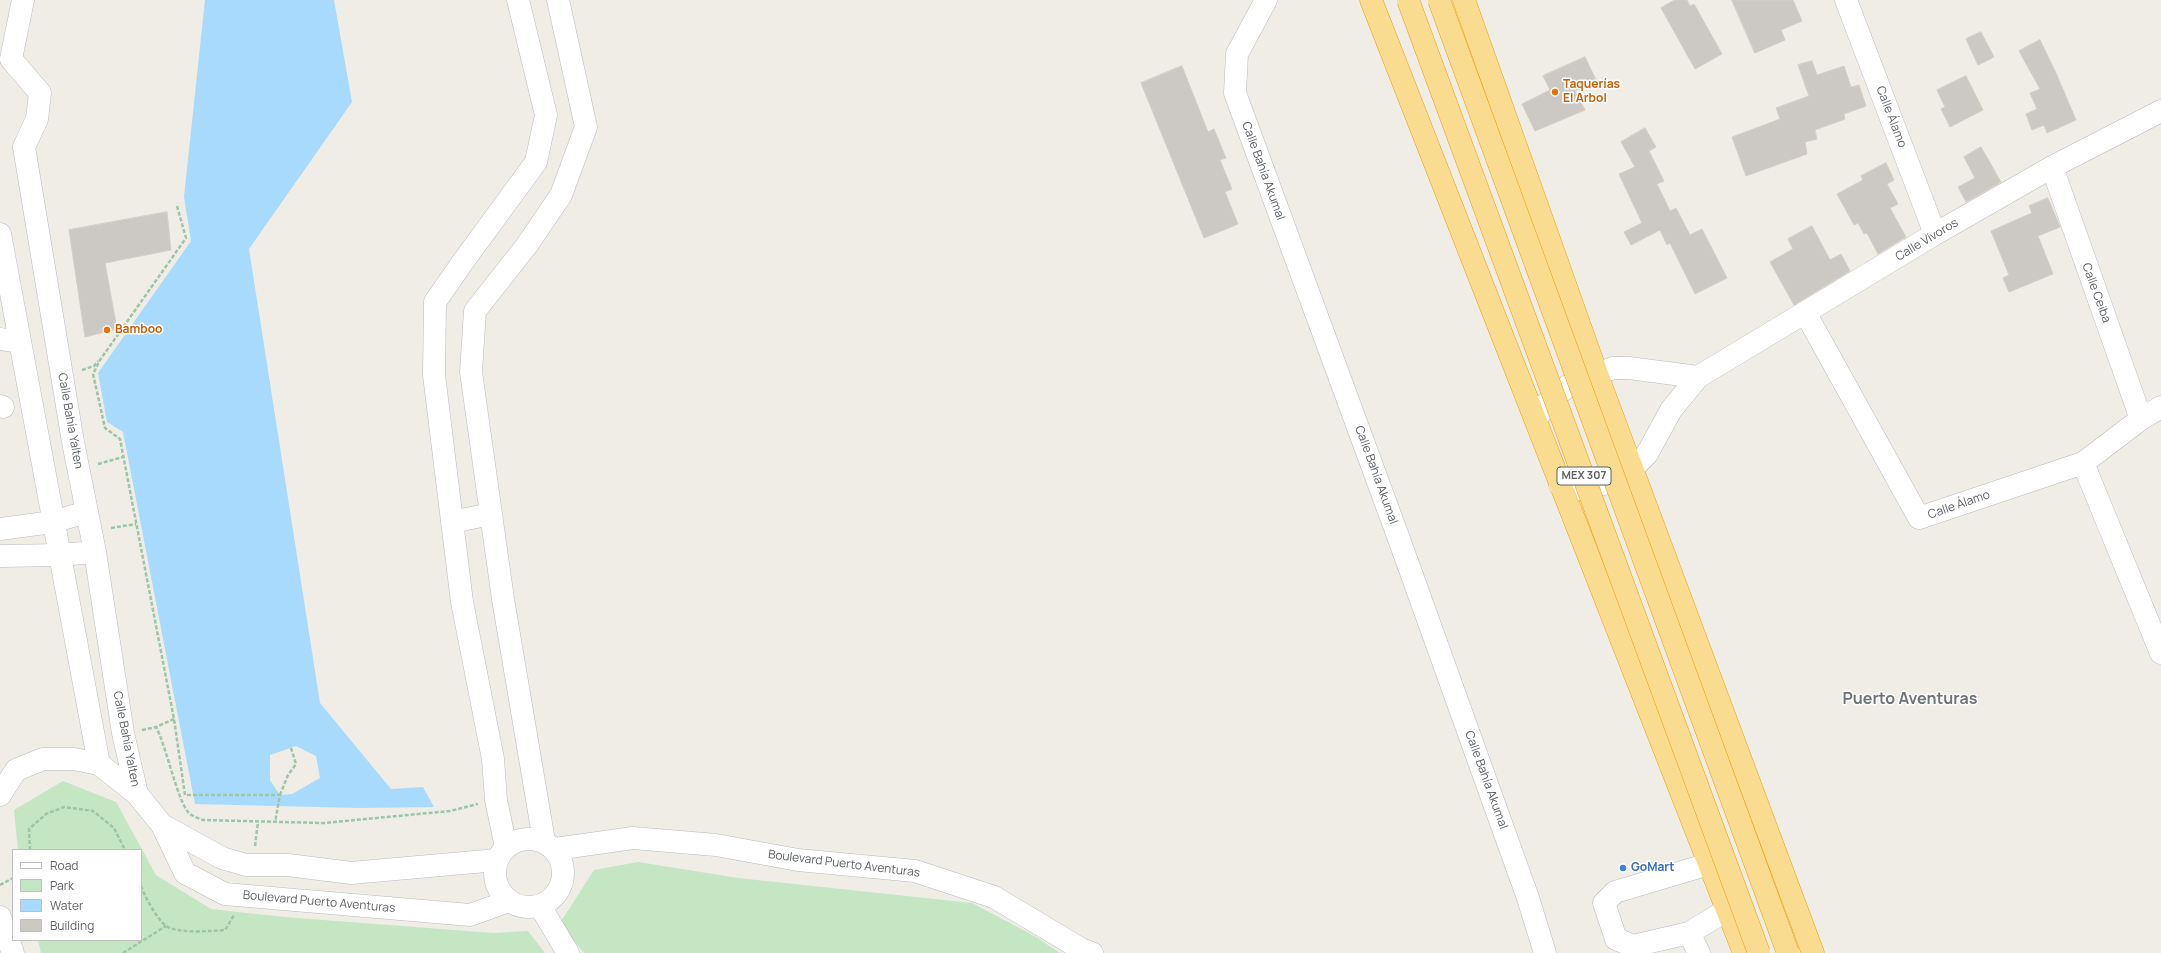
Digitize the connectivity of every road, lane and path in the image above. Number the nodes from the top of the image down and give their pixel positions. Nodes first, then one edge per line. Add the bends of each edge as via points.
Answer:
1 (23, 0) edge
2 (518, 0) edge
3 (558, 0) edge
4 (1266, 0) edge
5 (1372, 0) edge
6 (1408, 0) edge
7 (1439, 0) edge
8 (1464, 0) edge
9 (1846, 0) edge
10 (5, 61) edge
11 (2161, 111) edge
12 (2052, 167) junction
13 (177, 206) dead end
14 (0, 234) edge
15 (1935, 234) junction
16 (1806, 314) junction
17 (10, 341) edge
18 (1597, 373) junction
19 (1698, 378) junction
20 (2161, 407) edge
21 (2141, 419) junction
22 (1536, 420) junction
23 (123, 457) junction
24 (2083, 463) junction
25 (78, 468) junction
26 (1633, 468) junction
27 (1560, 485) junction
28 (491, 514) junction
29 (52, 522) junction
30 (452, 522) junction
31 (136, 524) junction
32 (0, 529) edge
33 (91, 532) junction
34 (60, 555) junction
35 (0, 556) edge
36 (2161, 653) edge
37 (174, 719) junction
38 (291, 748) dead end
39 (99, 764) junction
40 (137, 794) junction
41 (0, 795) edge
42 (280, 795) junction
43 (496, 800) junction
44 (275, 822) junction
45 (162, 825) junction
46 (550, 845) junction
47 (30, 849) edge
48 (124, 849) edge
49 (502, 854) junction
50 (1709, 864) junction
51 (12, 879) edge
52 (0, 885) edge
53 (509, 901) junction
54 (540, 906) junction
55 (1728, 910) junction
56 (0, 917) edge
57 (166, 926) dead end
58 (1689, 933) junction
59 (13, 953) edge
60 (123, 953) edge
61 (568, 953) edge
62 (1092, 953) edge
63 (1545, 953) edge
64 (1699, 953) edge
65 (1744, 953) edge
66 (1759, 953) edge
67 (1788, 953) edge
68 (1813, 953) edge

1 - 10 street, Calle Bahía Yalten
2 - 30 street via 546,115 536,162 436,302 434,375
3 - 28 street via 586,127 561,195 527,245 475,311 471,372
4 - 63 street, Calle Bahía Akumal via 1237,54 1234,93 1399,539 1528,898
5 - 22 highway
6 - 66 highway, MEX 307, bridge
7 - 67 highway, MEX 307, bridge
8 - 18 highway
9 - 15 street, Calle Álamo
10 - 25 street, Calle Bahía Yalten via 40,93 38,119 24,147
11 - 12 street, Calle Vivoros
12 - 15 street, Calle Vivoros
12 - 21 street, Calle Ceiba
13 - 23 path via 186,238 100,360 93,374 105,428 120,439
14 - 17 street
15 - 16 street, Calle Vivoros
16 - 19 street, Calle Vivoros
16 - 24 street, Calle Álamo via 1919,518
17 - 29 street
18 - 19 street via 1613,368 1629,368
18 - 22 street via 1568,386 1546,404
18 - 26 highway
19 - 26 street, Calle Vivoros via 1671,410 1647,454
20 - 21 street, Calle Álamo
21 - 24 street, Calle Álamo
22 - 27 highway
23 - 25 path
23 - 31 path
24 - 36 street
25 - 33 street, Calle Bahía Yalten
26 - 27 street, Calle Vivoros via 1603,484 1579,489
26 - 68 highway
27 - 50 highway
28 - 30 street
28 - 46 street via 503,599
29 - 32 street
29 - 33 street
29 - 34 street
30 - 43 street via 462,602 493,759
31 - 33 path
31 - 37 path
33 - 34 street
33 - 40 street, Calle Bahía Yalten via 123,733
34 - 35 street
34 - 39 street
37 - 42 path via 185,795
37 - 44 path via 156,727 188,812 203,820
38 - 42 path via 296,764 288,775
39 - 40 street
39 - 41 street via 74,759 43,759 16,770
40 - 45 street
42 - 44 path
43 - 44 path via 450,811 324,823
43 - 49 street
45 - 49 street via 222,858 246,865 288,865 351,873
45 - 53 street, Boulevard Puerto Aventuras via 185,873 225,894 470,914
46 - 49 street via 534,838 524,838
46 - 54 street via 561,859 564,870 563,882 550,901
46 - 62 street, Boulevard Puerto Aventuras via 633,838 716,845 798,860 915,871 994,897
47 - 48 path via 29,830 46,814 64,807 93,811 114,828
49 - 53 street via 495,871 496,882 501,893
50 - 55 highway
50 - 58 street via 1616,892 1604,903 1616,939 1633,946
51 - 52 path
53 - 54 street via 529,908
54 - 61 street
55 - 58 street
55 - 65 highway
56 - 59 street
57 - 60 path
58 - 64 street

